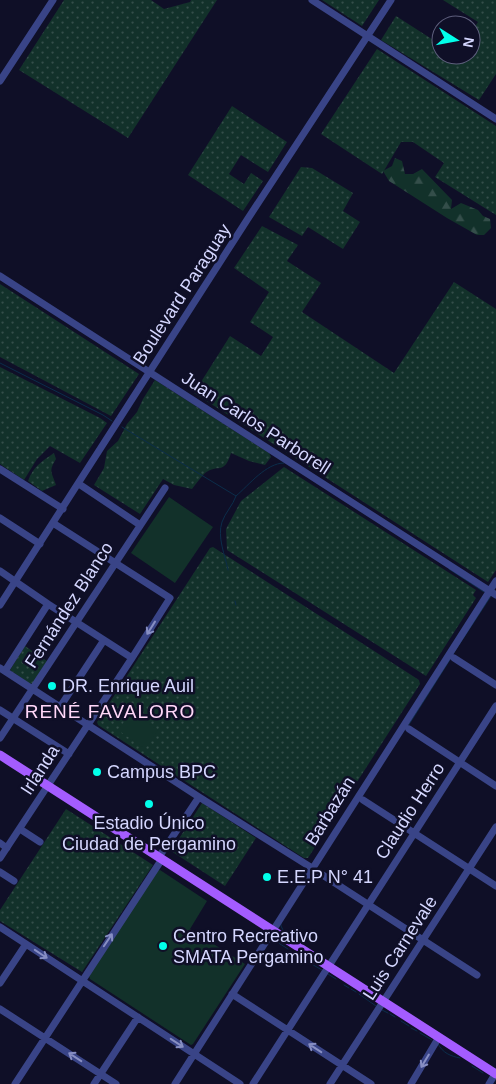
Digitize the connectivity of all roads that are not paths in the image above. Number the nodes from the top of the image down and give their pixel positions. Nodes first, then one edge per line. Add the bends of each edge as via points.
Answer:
1 (53, 0) edge
2 (312, 0) edge
3 (391, 0) edge
4 (368, 36) junction
5 (0, 81) edge
6 (496, 119) edge
7 (0, 276) edge
8 (150, 373) junction
9 (0, 469) edge
10 (79, 484) junction
11 (165, 488) dead end
12 (63, 509) junction
13 (0, 518) edge
14 (53, 523) junction
15 (140, 525) junction
16 (40, 544) junction
17 (115, 562) junction
18 (0, 571) edge
19 (16, 581) junction
20 (496, 581) edge
21 (493, 593) edge
22 (48, 604) junction
23 (0, 605) edge
24 (76, 622) junction
25 (104, 640) junction
26 (132, 658) junction
27 (454, 658) dead end
28 (2, 669) edge
29 (496, 685) edge
30 (32, 689) junction
31 (496, 706) edge
32 (60, 707) junction
33 (0, 710) edge
34 (13, 718) junction
35 (88, 724) junction
36 (409, 729) dead end
37 (0, 738) edge
38 (0, 754) edge
39 (69, 754) junction
40 (460, 762) junction
41 (48, 786) junction
42 (496, 786) edge
43 (199, 797) junction
44 (363, 800) dead end
45 (496, 827) edge
46 (20, 829) junction
47 (414, 833) junction
48 (40, 842) dead end
49 (0, 843) edge
50 (7, 848) junction
51 (0, 858) edge
52 (160, 858) junction
53 (469, 869) junction
54 (315, 870) junction
55 (0, 872) edge
56 (14, 881) dead end
57 (496, 886) edge
58 (368, 904) junction
59 (0, 927) edge
60 (273, 931) junction
61 (423, 940) junction
62 (26, 944) junction
63 (328, 966) junction
64 (477, 975) dead end
65 (81, 981) junction
66 (0, 983) edge
67 (232, 994) junction
68 (383, 1002) junction
69 (0, 1009) edge
70 (138, 1017) junction
71 (287, 1030) junction
72 (45, 1037) junction
73 (439, 1037) junction
74 (194, 1054) junction
75 (342, 1066) junction
76 (101, 1074) junction
77 (496, 1074) edge
78 (15, 1084) edge
79 (94, 1084) edge
80 (116, 1084) edge
81 (175, 1084) edge
82 (240, 1084) edge
83 (253, 1084) edge
84 (330, 1084) edge
85 (371, 1084) edge
86 (411, 1084) edge
87 (489, 1084) edge

1 - 5 street
2 - 4 street
3 - 4 street, Boulevard Paraguay
4 - 6 street
4 - 8 street, Boulevard Paraguay
7 - 8 street, Juan Carlos Parborell
8 - 10 street, Boulevard Paraguay
8 - 21 street, Juan Carlos Parborell
9 - 12 street
10 - 12 street, Boulevard Paraguay
10 - 15 street
11 - 15 street, Fernández Blanco
12 - 14 street, Boulevard Paraguay
13 - 16 street
14 - 16 street, Boulevard Paraguay
14 - 17 street
15 - 17 street, Fernández Blanco
16 - 19 street, Boulevard Paraguay
17 - 24 street, Fernández Blanco
17 -> 26 street, Irlanda via 170,598
18 - 19 street
19 - 22 street
19 - 23 street, Boulevard Paraguay
20 - 21 street, Barbazán
21 - 54 street, Barbazán
22 - 24 street
22 - 28 street
24 - 25 street
24 - 30 street, Fernández Blanco
25 - 26 street
25 - 32 street
26 - 35 street, Irlanda
27 - 29 street
28 - 30 street
30 - 32 street
30 - 34 street, Fernández Blanco
31 - 40 street, Claudio Herro
32 - 35 street
33 - 34 street
34 - 37 street, Fernández Blanco
34 - 39 street
35 - 39 street, Irlanda
35 - 43 street
36 - 40 street
38 - 41 main road
39 - 41 street, Irlanda
40 - 42 street
40 - 47 street, Claudio Herro
41 - 46 street, Irlanda
41 - 52 main road
43 - 52 street
43 - 54 street
44 - 47 street
45 - 53 street, Luis Carnevale
46 - 48 street
46 - 50 street, Irlanda
47 - 53 street
47 - 58 street, Claudio Herro
49 - 50 street
50 - 51 street, Irlanda
52 - 60 main road
65 -> 52 street
53 - 57 street
53 - 61 street, Luis Carnevale
54 - 58 street
54 - 60 street, Barbazán
55 - 56 street
58 - 61 street
58 - 63 street, Claudio Herro
59 - 62 street
60 - 63 main road
60 - 67 street, Barbazán
61 - 64 street
61 - 68 street, Luis Carnevale
62 -> 65 street
62 - 66 street
63 - 68 main road
63 - 71 street, Claudio Herro
65 - 70 street
65 - 72 street
67 - 71 street
67 - 74 street, Barbazán
68 - 73 main road
68 - 75 street, Luis Carnevale
69 - 72 street
70 -> 74 street
70 - 76 street
75 -> 71 street
71 - 83 street, Claudio Herro
76 -> 72 street
72 - 78 street
73 - 77 main road
73 -> 86 street
74 - 81 street, Barbazán
74 - 82 street
75 - 84 street, Luis Carnevale
75 - 85 street
76 - 79 street
76 - 80 street
77 - 87 street

